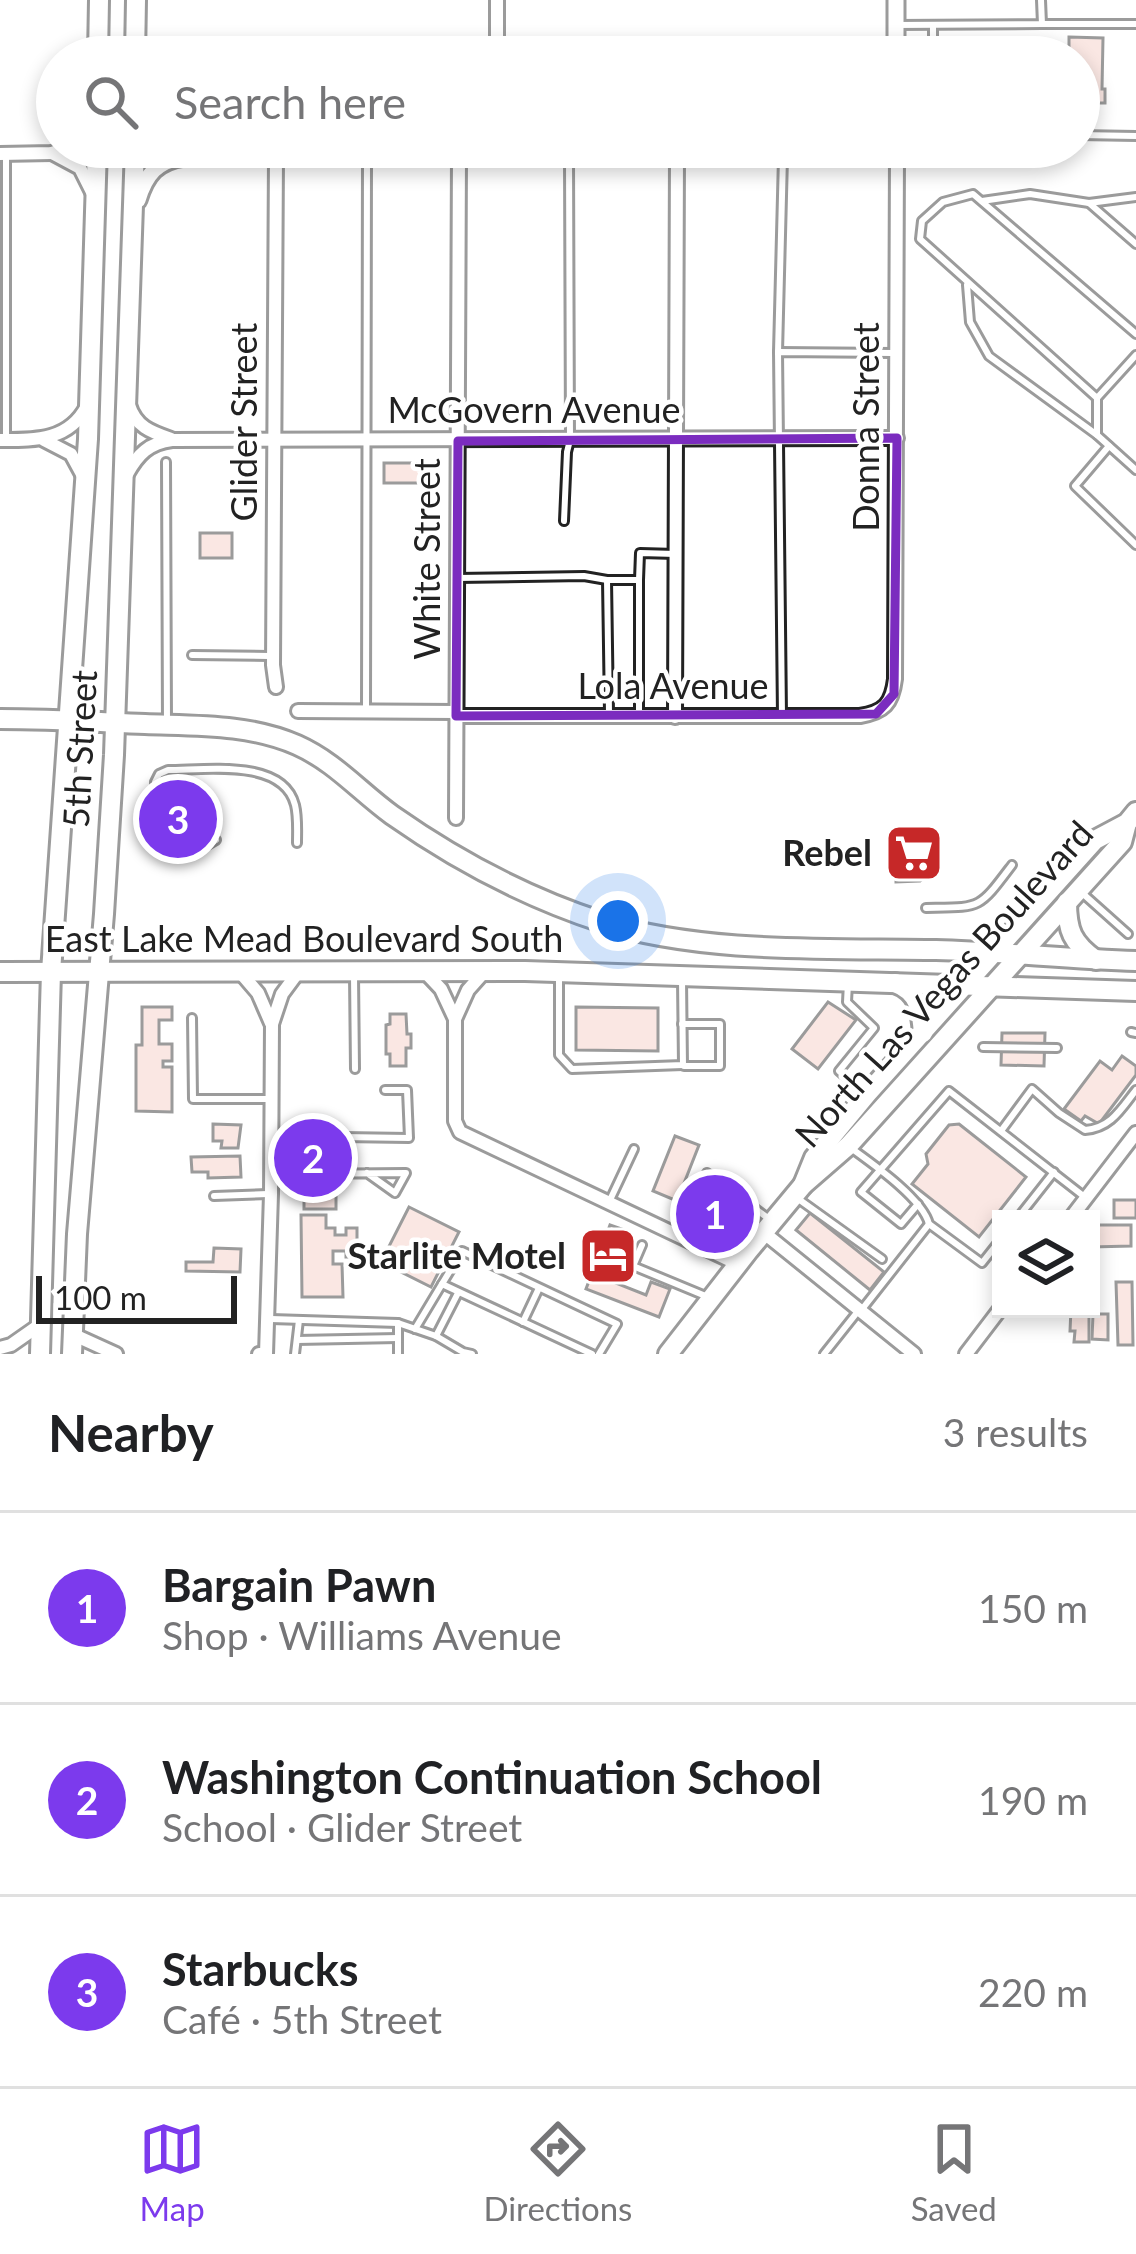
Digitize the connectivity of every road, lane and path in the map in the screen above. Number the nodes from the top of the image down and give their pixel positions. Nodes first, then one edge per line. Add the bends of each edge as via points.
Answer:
1 (99, 0) edge
2 (136, 0) edge
3 (497, 0) edge
4 (896, 0) edge
5 (1041, 0) edge
6 (1042, 24) junction
7 (1136, 24) edge
8 (896, 25) junction
9 (933, 25) junction
10 (98, 36) edge
11 (135, 36) edge
12 (497, 36) edge
13 (896, 36) edge
14 (933, 36) edge
15 (1100, 135) edge
16 (1136, 136) edge
17 (36, 153) edge
18 (3, 154) edge
19 (78, 168) edge
20 (97, 168) edge
21 (135, 168) edge
22 (155, 168) edge
23 (276, 168) edge
24 (367, 168) edge
25 (460, 168) edge
26 (569, 168) edge
27 (677, 168) edge
28 (783, 168) edge
29 (897, 168) edge
30 (1136, 197) edge
31 (982, 201) junction
32 (96, 203) junction
33 (1089, 203) junction
34 (134, 212) junction
35 (1136, 244) edge
36 (967, 281) junction
37 (1136, 334) edge
38 (778, 352) junction
39 (897, 353) junction
40 (1136, 355) edge
41 (128, 398) junction
42 (1096, 398) junction
43 (89, 401) junction
44 (1096, 435) junction
45 (780, 438) junction
46 (897, 438) junction
47 (676, 439) junction
48 (3, 440) edge
49 (43, 440) junction
50 (172, 440) junction
51 (274, 440) junction
52 (570, 440) junction
53 (368, 441) junction
54 (458, 441) junction
55 (1109, 446) junction
56 (166, 462) dead end
57 (1136, 470) edge
58 (85, 482) junction
59 (122, 484) junction
60 (565, 521) dead end
61 (1136, 545) edge
62 (676, 554) junction
63 (457, 578) junction
64 (608, 580) junction
65 (639, 580) junction
66 (192, 655) dead end
67 (273, 656) junction
68 (276, 687) dead end
69 (886, 706) joint
70 (298, 711) dead end
71 (366, 711) junction
72 (456, 714) junction
73 (609, 716) junction
74 (639, 716) junction
75 (782, 716) junction
76 (675, 717) junction
77 (0, 719) edge
78 (67, 719) junction
79 (115, 722) junction
80 (167, 724) junction
81 (1131, 817) edge
82 (456, 818) dead end
83 (216, 840) dead end
84 (297, 843) dead end
85 (1012, 865) dead end
86 (1073, 895) junction
87 (926, 908) dead end
88 (1128, 934) dead end
89 (996, 952) junction
90 (1020, 953) junction
91 (1096, 960) junction
92 (1136, 961) edge
93 (299, 971) junction
94 (0, 972) edge
95 (51, 972) junction
96 (240, 972) junction
97 (354, 972) junction
98 (424, 972) junction
99 (484, 972) junction
100 (559, 972) junction
101 (99, 974) junction
102 (682, 976) junction
103 (849, 980) junction
104 (890, 982) junction
105 (967, 985) junction
106 (991, 986) junction
107 (1136, 991) edge
108 (192, 1018) dead end
109 (455, 1019) junction
110 (272, 1024) junction
111 (682, 1024) junction
112 (923, 1033) junction
113 (983, 1047) dead end
114 (1057, 1048) dead end
115 (683, 1066) junction
116 (355, 1069) dead end
117 (385, 1090) dead end
118 (1136, 1090) edge
119 (867, 1094) junction
120 (271, 1099) junction
121 (1001, 1131) junction
122 (1136, 1133) edge
123 (270, 1136) junction
124 (296, 1136) junction
125 (849, 1145) junction
126 (634, 1149) dead end
127 (880, 1170) junction
128 (1054, 1172) junction
129 (367, 1173) junction
130 (798, 1191) junction
131 (271, 1194) junction
132 (214, 1196) dead end
133 (1085, 1198) junction
134 (609, 1204) junction
135 (918, 1204) junction
136 (1024, 1210) edge
137 (1076, 1210) edge
138 (929, 1224) junction
139 (768, 1227) junction
140 (675, 1234) junction
141 (641, 1245) dead end
142 (992, 1250) edge
143 (882, 1259) dead end
144 (738, 1264) junction
145 (633, 1266) junction
146 (628, 1276) dead end
147 (442, 1284) junction
148 (539, 1287) junction
149 (458, 1293) junction
150 (711, 1298) junction
151 (860, 1311) junction
152 (993, 1318) edge
153 (267, 1319) junction
154 (299, 1320) junction
155 (523, 1322) junction
156 (398, 1323) junction
157 (41, 1324) junction
158 (415, 1329) junction
159 (436, 1336) junction
160 (398, 1338) junction
161 (297, 1340) junction
162 (72, 1344) edge
163 (0, 1348) edge
164 (466, 1353) edge
165 (40, 1354) edge
166 (116, 1354) edge
167 (262, 1354) edge
168 (295, 1354) edge
169 (398, 1354) edge
170 (596, 1354) edge
171 (668, 1354) edge
172 (824, 1354) edge
173 (914, 1354) edge
174 (966, 1354) edge

1 - 10 main road
2 - 11 main road
3 - 12 street
4 - 8 street
5 - 6 lane
6 - 7 lane
6 - 9 lane
8 - 9 lane
8 - 13 street
9 - 14 lane
15 - 16 lane
17 - 18 street
18 - 48 lane
19 - 32 street
20 - 32 main road, 5th Street
21 - 34 main road, 5th Street
22 - 34 street
23 - 51 street, Glider Street
24 - 53 lane
25 - 54 street, White Street
26 - 52 lane
27 - 47 street
28 - 38 lane
29 - 39 street, Donna Street
30 - 33 lane
31 - 33 lane via 1030,194
31 - 36 lane via 973,194 943,202 922,221 920,239
31 - 37 lane
32 - 43 main road, 5th Street
33 - 35 lane
34 - 41 main road, 5th Street
36 - 42 lane
36 - 44 lane via 970,322 989,356
38 - 39 lane
38 - 45 lane
39 - 46 street, Donna Street
40 - 42 lane
41 - 50 street via 141,426
41 - 59 main road, 5th Street
42 - 44 lane
43 - 49 street via 73,426
43 - 58 main road, 5th Street
44 - 55 lane
45 - 46 street, McGovern Avenue
45 - 47 street, McGovern Avenue
45 - 75 lane
46 - 69 street, Donna Street via 896,679
47 - 52 street, McGovern Avenue
47 - 62 street
48 - 49 street
49 - 58 street via 71,454
50 - 51 street, McGovern Avenue
50 - 59 street via 143,450
51 - 53 street, McGovern Avenue
51 - 67 street, Glider Street
52 - 54 street, McGovern Avenue
52 - 60 lane
53 - 54 street, McGovern Avenue
53 - 71 lane
54 - 63 street, White Street
55 - 57 lane
55 - 61 lane via 1075,486
56 - 80 lane
58 - 78 main road, 5th Street
59 - 79 main road, 5th Street
62 - 65 lane via 640,553
62 - 76 street
63 - 64 lane
63 - 72 street, White Street
64 - 65 lane
64 - 73 lane
65 - 74 lane
66 - 67 lane
67 - 68 street, Glider Street
69 - 75 street, Lola Avenue via 860,716
70 - 71 street, Lola Avenue
71 - 72 street, Lola Avenue
72 - 73 street, Lola Avenue
72 - 82 street, White Street
73 - 74 street, Lola Avenue
74 - 76 street, Lola Avenue
75 - 76 street, Lola Avenue
77 - 78 main road
78 - 79 main road
78 - 95 main road, 5th Street
79 - 80 main road
79 - 101 main road, 5th Street
80 - 89 main road via 259,732 296,745 500,880 605,923 779,947
81 - 86 main road, North Las Vegas Boulevard via 1122,842
81 - 89 main road, North Las Vegas Boulevard via 1095,840
83 - 84 lane via 192,850 161,848 159,774 268,775 294,802
85 - 87 lane via 982,903
86 - 88 lane
86 - 90 main road, North Las Vegas Boulevard
86 - 91 main road via 1066,925
89 - 90 main road
89 - 105 main road, North Las Vegas Boulevard
90 - 91 main road
90 - 106 main road, North Las Vegas Boulevard
91 - 92 main road
93 - 96 main road, East Lake Mead Boulevard South
93 - 97 main road, East Lake Mead Boulevard South
93 - 110 street
94 - 95 main road, East Lake Mead Boulevard South
95 - 101 main road, East Lake Mead Boulevard South
95 - 157 main road, 5th Street
96 - 101 main road, East Lake Mead Boulevard South
96 - 110 street
97 - 98 main road, East Lake Mead Boulevard South
97 - 116 lane
98 - 99 main road, East Lake Mead Boulevard South
98 - 109 street
99 - 100 main road, East Lake Mead Boulevard South
99 - 109 street
100 - 102 main road, East Lake Mead Boulevard South
100 - 115 lane via 559,1055 572,1069
101 - 162 main road, 5th Street
102 - 103 main road, East Lake Mead Boulevard South
102 - 111 lane
103 - 104 main road, East Lake Mead Boulevard South
103 - 119 lane via 848,1002 874,1028 839,1071
104 - 105 main road, East Lake Mead Boulevard South
104 - 112 main road via 914,995
105 - 106 main road, East Lake Mead Boulevard South
105 - 112 main road, North Las Vegas Boulevard
106 - 107 main road, East Lake Mead Boulevard South
106 - 125 main road, North Las Vegas Boulevard
108 - 120 lane via 193,1099
109 - 134 street via 460,1132
110 - 120 street
111 - 115 lane
111 - 115 lane via 720,1024 720,1066
112 - 119 main road, North Las Vegas Boulevard
113 - 114 lane
117 - 124 lane via 406,1090 409,1138
118 - 121 lane via 1112,1121 1085,1130 1032,1089
119 - 130 main road, North Las Vegas Boulevard via 814,1158
120 - 123 street
121 - 127 lane via 949,1091
121 - 128 lane
122 - 133 street
123 - 124 lane
123 - 131 street
124 - 129 lane via 297,1174
125 - 127 lane
125 - 130 main road, North Las Vegas Boulevard
126 - 134 lane
127 - 135 lane
127 - 135 lane via 861,1192 901,1223
128 - 133 lane
128 - 136 lane
129 - 129 lane via 386,1173 406,1173 395,1192
130 - 139 main road, North Las Vegas Boulevard
130 - 143 lane
131 - 132 lane
131 - 153 street
133 - 137 street
134 - 140 street
135 - 138 lane
138 - 142 lane via 982,1263
138 - 151 lane
139 - 140 lane via 707,1173
139 - 144 main road, North Las Vegas Boulevard
139 - 151 street
140 - 144 street
141 - 145 lane
144 - 150 main road, North Las Vegas Boulevard
145 - 146 lane
145 - 150 lane
147 - 148 lane via 462,1251
147 - 149 lane
147 - 158 lane
148 - 155 lane
148 - 170 lane via 617,1324
149 - 155 lane
149 - 159 lane
150 - 171 main road, North Las Vegas Boulevard
151 - 172 lane
151 - 173 street
152 - 174 street
153 - 154 lane
153 - 167 street
154 - 156 lane
154 - 161 lane
155 - 170 lane
156 - 158 lane
156 - 160 lane
157 - 163 street
157 - 165 main road, 5th Street
158 - 159 lane
159 - 164 lane
160 - 161 lane
160 - 169 lane
161 - 168 lane
162 - 166 street

